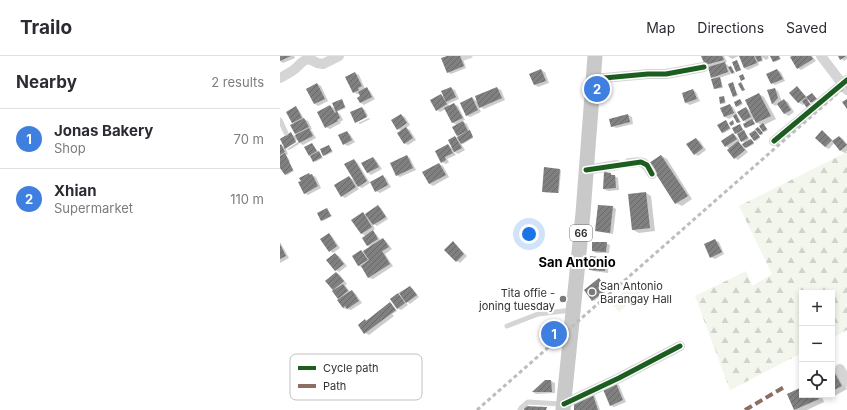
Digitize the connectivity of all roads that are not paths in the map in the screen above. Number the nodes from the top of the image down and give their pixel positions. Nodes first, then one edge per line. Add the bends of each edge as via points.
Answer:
1 (339, 56) edge
2 (470, 56) edge
3 (595, 56) edge
4 (821, 56) edge
5 (305, 57) edge
6 (464, 58) dead end
7 (704, 67) dead end
8 (280, 78) edge
9 (593, 79) junction
10 (846, 84) edge
11 (280, 120) edge
12 (286, 133) dead end
13 (774, 141) dead end
14 (629, 164) dead end
15 (617, 165) dead end
16 (586, 170) junction
17 (652, 174) dead end
18 (573, 310) junction
19 (506, 326) dead end
20 (680, 346) dead end
21 (840, 370) dead end
22 (847, 382) edge
23 (563, 407) edge
24 (520, 410) edge

1 - 5 street via 323,64 317,63 309,56
2 - 6 lane
3 - 9 main road, 66
4 - 10 street
5 - 8 street via 296,68
7 - 9 street via 666,74
9 - 16 main road, 66
10 - 13 street
11 - 12 lane
14 - 17 street via 641,162 647,165
15 - 16 street
16 - 18 main road, 66
18 - 19 lane via 538,314
18 - 23 main road, 66
20 - 23 street
21 - 22 street
23 - 24 lane via 528,402

